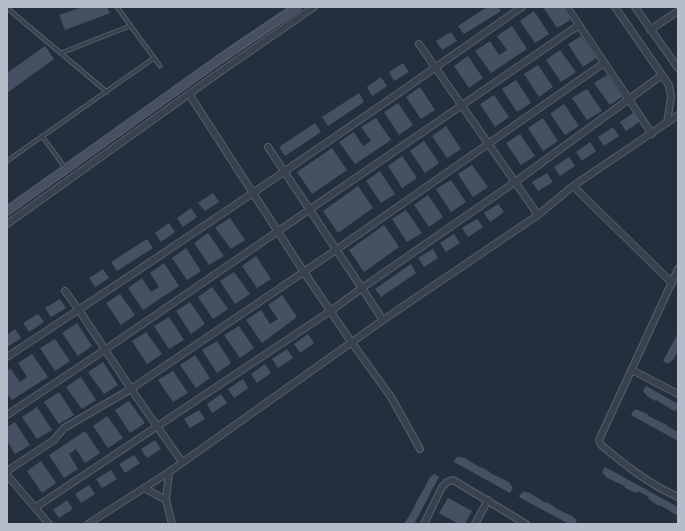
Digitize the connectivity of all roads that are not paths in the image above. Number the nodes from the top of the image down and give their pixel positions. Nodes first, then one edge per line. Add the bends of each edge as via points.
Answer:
1 (117, 7) edge
2 (297, 7) edge
3 (314, 7) edge
4 (522, 7) edge
5 (567, 7) edge
6 (615, 7) edge
7 (635, 7) edge
8 (7, 8) edge
9 (678, 11) edge
10 (130, 26) junction
11 (579, 26) junction
12 (650, 30) junction
13 (419, 44) dead end
14 (61, 53) junction
15 (154, 58) junction
16 (604, 63) junction
17 (160, 66) dead end
18 (436, 68) junction
19 (678, 68) edge
20 (662, 75) junction
21 (107, 92) junction
22 (189, 94) junction
23 (628, 99) junction
24 (462, 105) junction
25 (678, 115) edge
26 (667, 123) junction
27 (652, 134) junction
28 (42, 136) junction
29 (488, 144) junction
30 (268, 147) dead end
31 (7, 161) edge
32 (66, 169) junction
33 (284, 171) junction
34 (514, 182) junction
35 (573, 186) junction
36 (253, 192) junction
37 (309, 209) junction
38 (7, 211) edge
39 (538, 215) junction
40 (7, 224) edge
41 (278, 230) junction
42 (336, 250) junction
43 (678, 269) edge
44 (304, 272) junction
45 (672, 283) junction
46 (362, 288) junction
47 (65, 291) dead end
48 (79, 310) junction
49 (332, 310) junction
50 (383, 320) junction
51 (352, 343) junction
52 (106, 349) junction
53 (7, 357) edge
54 (632, 370) junction
55 (131, 389) junction
56 (678, 394) edge
57 (7, 415) edge
58 (157, 427) junction
59 (420, 449) dead end
60 (182, 462) junction
61 (7, 471) edge
62 (169, 472) junction
63 (7, 475) edge
64 (144, 488) junction
65 (678, 498) edge
66 (166, 500) junction
67 (488, 500) junction
68 (36, 507) junction
69 (49, 524) edge
70 (88, 524) edge
71 (172, 524) edge
72 (424, 524) edge
73 (475, 524) edge
74 (526, 524) edge

1 - 10 lane
2 - 32 street
3 - 22 street
4 - 18 street
5 - 11 street
6 - 20 street
7 - 12 street
8 - 14 lane
9 - 12 street
10 - 14 lane
10 - 15 lane
11 - 16 street
11 - 24 street
12 - 19 street
13 - 18 street
14 - 21 lane
15 - 17 lane
15 - 21 lane
16 - 23 street
16 - 29 street
18 - 24 street
18 - 33 street
20 - 23 street
20 - 26 street via 669,85 671,97
21 - 28 lane
22 - 36 street
22 - 40 street
23 - 27 street
23 - 34 street
24 - 29 street
24 - 37 street
25 - 26 street
26 - 27 street
27 - 35 street
28 - 31 lane
28 - 32 lane
29 - 34 street
29 - 42 street
30 - 33 street
32 - 38 street
33 - 36 street
33 - 37 street
34 - 39 street
34 - 46 street
35 - 39 street
35 - 45 street
36 - 41 street
36 - 48 street
37 - 41 street
37 - 42 street
39 - 50 street
41 - 44 street
41 - 52 street
42 - 44 street
42 - 46 street
43 - 45 street
44 - 49 street
44 - 55 street
45 - 54 street
46 - 49 street
46 - 50 street
47 - 48 street
48 - 52 street
48 - 53 street
49 - 51 street
49 - 58 street
50 - 51 street
51 - 59 street via 391,397
51 - 60 street
52 - 55 street
52 - 57 street
54 - 56 street
54 - 65 street via 599,440 601,445 631,470
55 - 58 street
55 - 61 street via 64,428 54,440
58 - 60 street
58 - 68 street
60 - 62 street
62 - 64 street
62 - 66 street
63 - 68 street
64 - 66 street
64 - 70 street
66 - 71 street
67 - 72 street via 453,480 447,482
67 - 73 street
67 - 74 street
68 - 69 street

